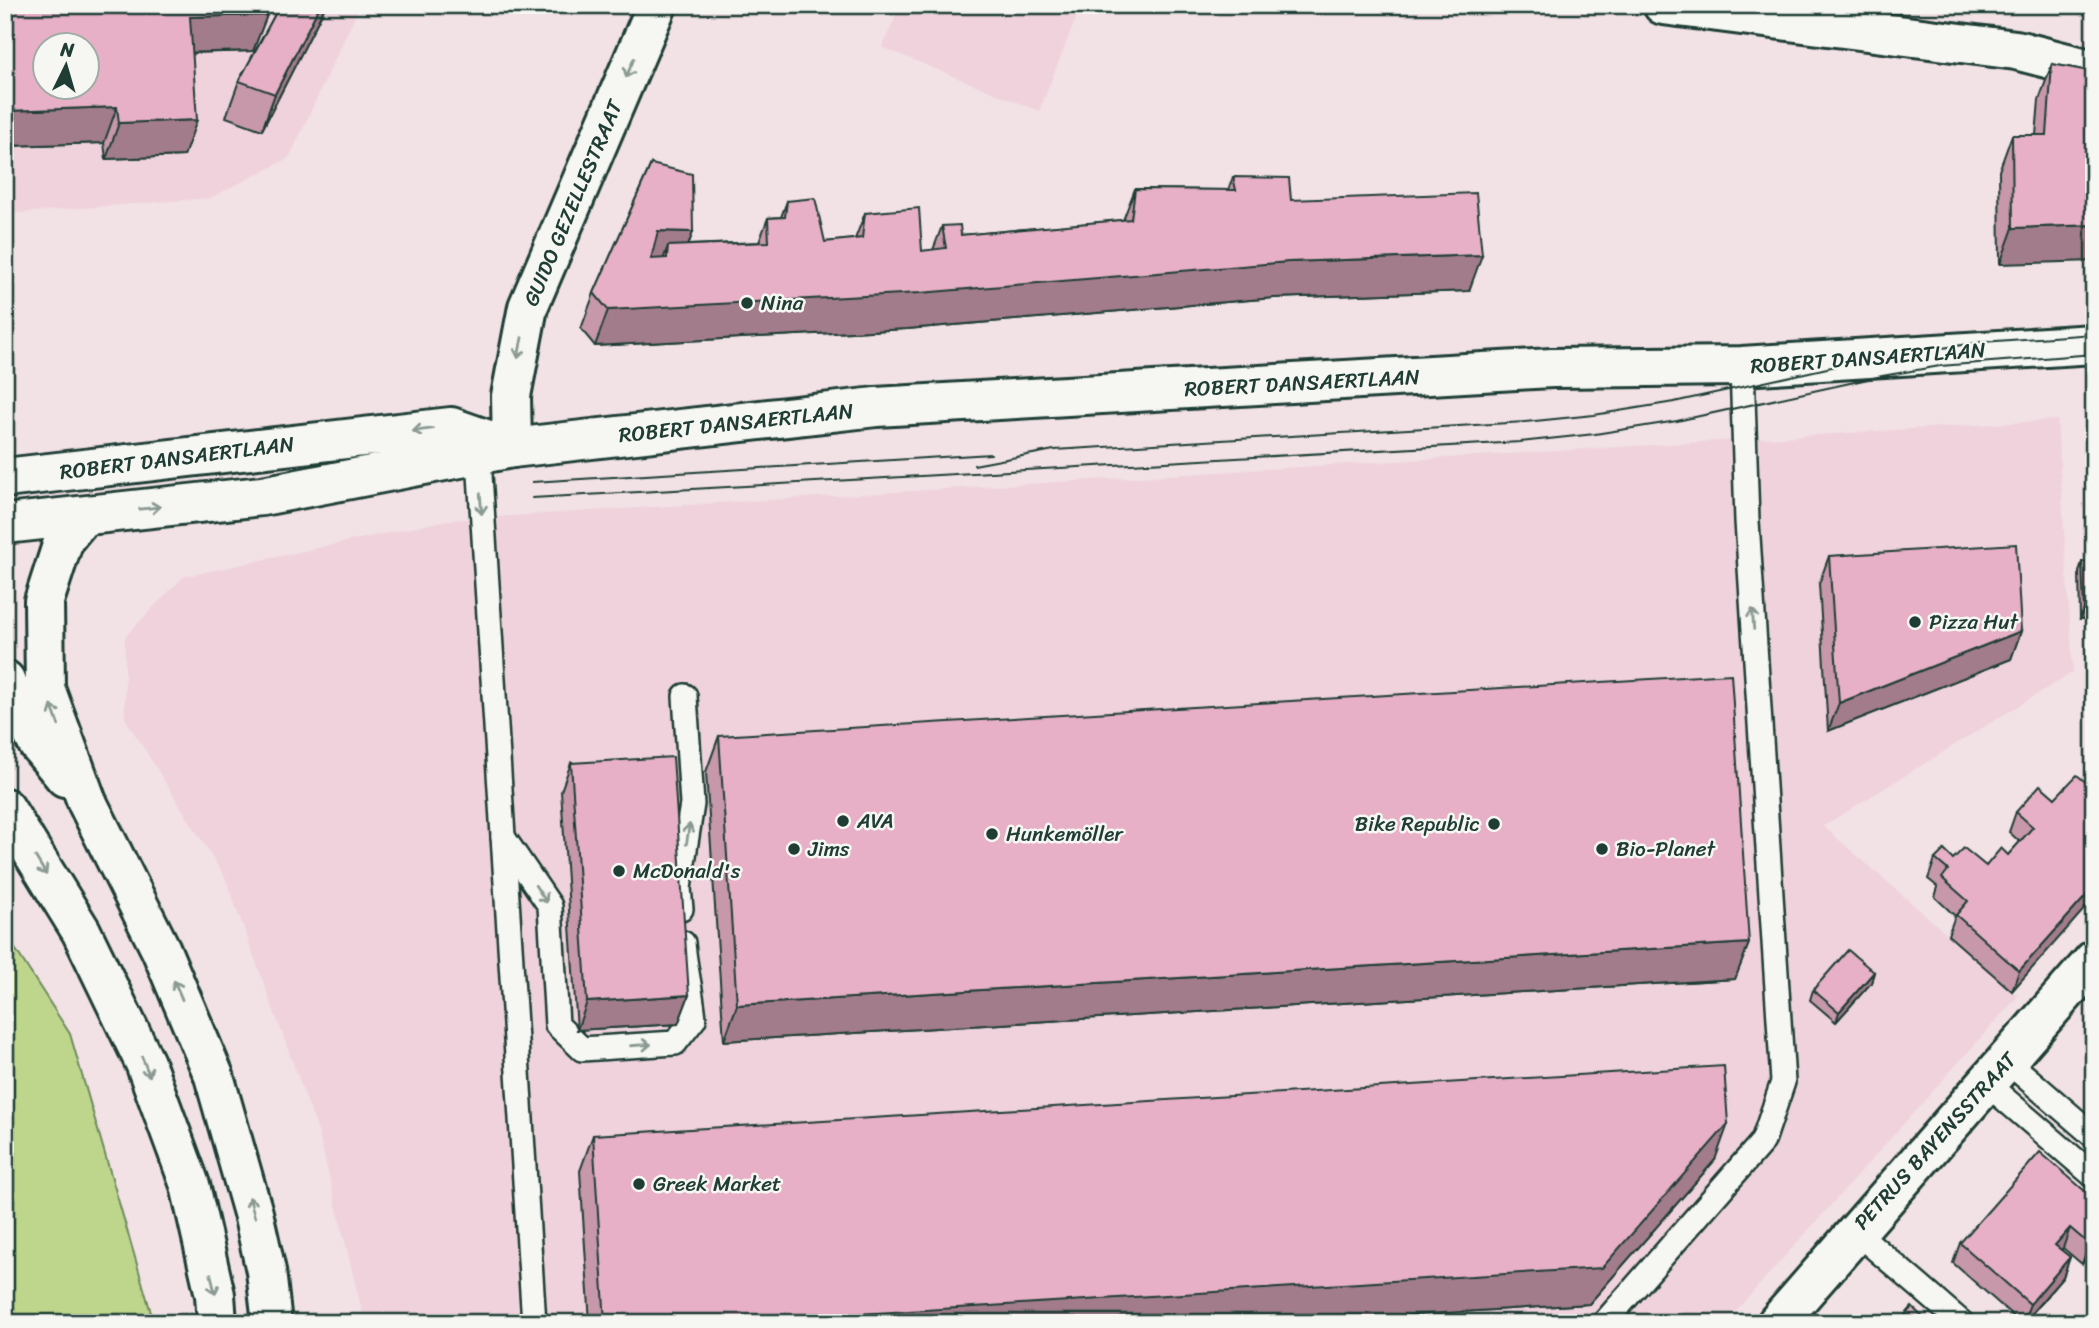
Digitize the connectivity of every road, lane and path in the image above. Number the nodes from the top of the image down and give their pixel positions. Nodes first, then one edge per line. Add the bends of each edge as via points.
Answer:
1 (657, 5) edge
2 (1663, 5) edge
3 (2094, 71) edge
4 (2094, 344) edge
5 (1742, 366) junction
6 (489, 446) junction
7 (5, 478) edge
8 (83, 516) junction
9 (5, 524) edge
10 (5, 680) edge
11 (685, 696) dead end
12 (87, 802) junction
13 (5, 808) edge
14 (503, 837) junction
15 (2094, 960) edge
16 (1996, 1071) junction
17 (2094, 1136) edge
18 (2094, 1175) edge
19 (1855, 1231) junction
20 (218, 1323) edge
21 (272, 1323) edge
22 (534, 1323) edge
23 (1604, 1323) edge
24 (1777, 1323) edge
25 (1962, 1323) edge

1 -> 6 main road, GUIDO GEZELLESTRAAT via 528,307 511,396
2 - 3 main road via 2016,50
4 - 5 main road, ROBERT DANSAERTLAAN
5 - 6 main road, ROBERT DANSAERTLAAN via 1552,368 876,407
23 -> 5 lane via 1763,1141 1783,1082 1746,521
6 -> 7 main road, ROBERT DANSAERTLAAN via 452,427
8 -> 6 main road, ROBERT DANSAERTLAAN via 262,496
6 -> 14 lane via 494,708
8 - 9 main road, ROBERT DANSAERTLAAN
12 -> 8 main road via 45,688 44,601 64,539
10 - 12 main road via 38,744
14 -> 11 lane via 550,906 557,1025 582,1049 675,1043 694,1019 684,962 680,888 692,804
21 -> 12 main road via 253,1213 214,1076 160,950
13 -> 20 main road via 80,931 145,1063 190,1185
14 - 22 lane
15 - 16 main road, PETRUS BAYENSSTRAAT
16 - 17 lane
16 - 18 lane
16 - 19 main road, PETRUS BAYENSSTRAAT
19 - 24 main road, PETRUS BAYENSSTRAAT
19 - 25 lane

